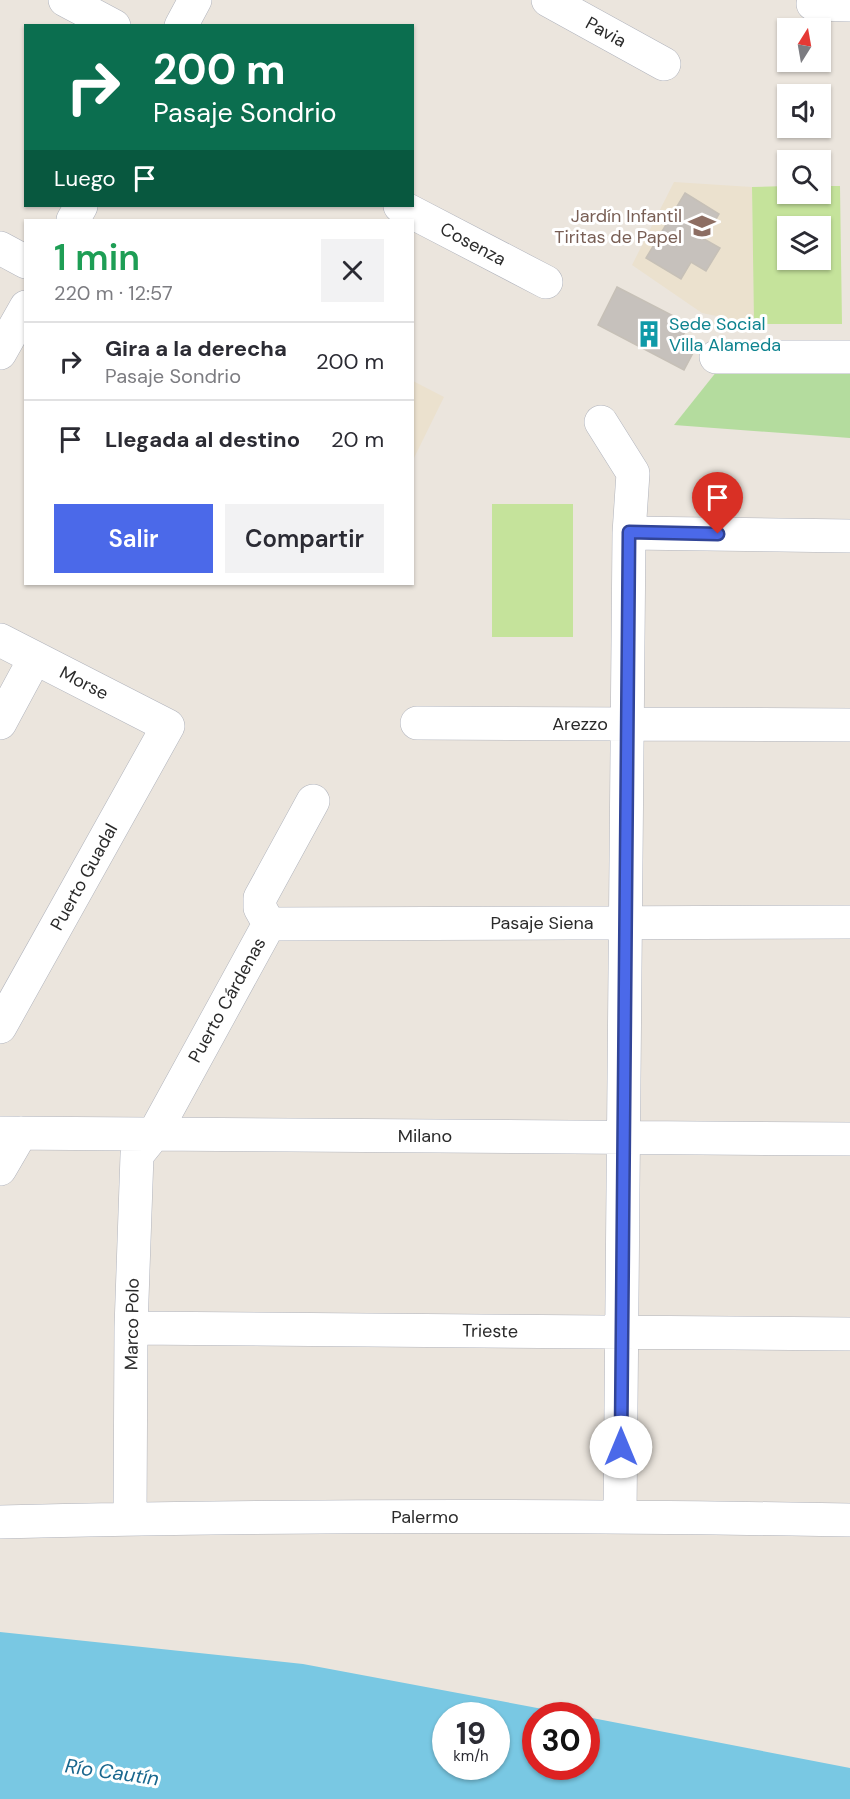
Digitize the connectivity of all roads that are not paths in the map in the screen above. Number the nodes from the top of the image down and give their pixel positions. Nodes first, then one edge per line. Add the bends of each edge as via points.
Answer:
1 (65, 0) edge
2 (195, 0) edge
3 (548, 0) edge
4 (813, 4) dead end
5 (850, 5) edge
6 (110, 24) edge
7 (182, 24) edge
8 (663, 64) dead end
9 (402, 207) edge
10 (0, 248) edge
11 (24, 261) edge
12 (546, 282) dead end
13 (716, 357) dead end
14 (850, 357) edge
15 (601, 422) dead end
16 (629, 532) junction
17 (850, 536) edge
18 (0, 640) edge
19 (34, 658) junction
20 (0, 723) edge
21 (417, 723) dead end
22 (627, 724) junction
23 (850, 725) edge
24 (168, 726) joint
25 (313, 801) dead end
26 (850, 922) edge
27 (626, 923) junction
28 (269, 924) junction
29 (0, 1027) edge
30 (10, 1133) edge
31 (154, 1134) junction
32 (624, 1137) junction
33 (850, 1139) edge
34 (0, 1169) edge
35 (131, 1328) junction
36 (622, 1332) junction
37 (850, 1335) edge
38 (620, 1516) junction
39 (130, 1519) junction
40 (850, 1520) edge
41 (0, 1522) edge

1 - 6 street
2 - 7 street
3 - 8 street, Pavia
4 - 5 street
9 - 12 street, Cosenza
10 - 11 street
13 - 14 street
15 - 16 street via 633,474
16 - 17 street
16 - 22 street
18 - 19 street, Morse
19 - 20 street
19 - 24 street, Morse
21 - 22 street, Arezzo
22 - 23 street, Arezzo
22 - 27 street
24 - 29 street, Puerto Guadal
25 - 28 street, Puerto Cárdenas via 260,897 260,908
26 - 27 street, Pasaje Siena
27 - 28 street, Pasaje Siena
27 - 32 street
28 - 31 street, Puerto Cárdenas
30 - 31 street, Milano
30 - 34 street
31 - 32 street, Milano
31 - 35 street, Marco Polo via 137,1155
32 - 33 street, Milano
32 - 36 street
35 - 36 street, Trieste
35 - 39 street, Marco Polo
36 - 37 street, Trieste
36 - 38 street
38 - 39 street, Palermo
38 - 40 street, Palermo
39 - 41 street, Palermo

